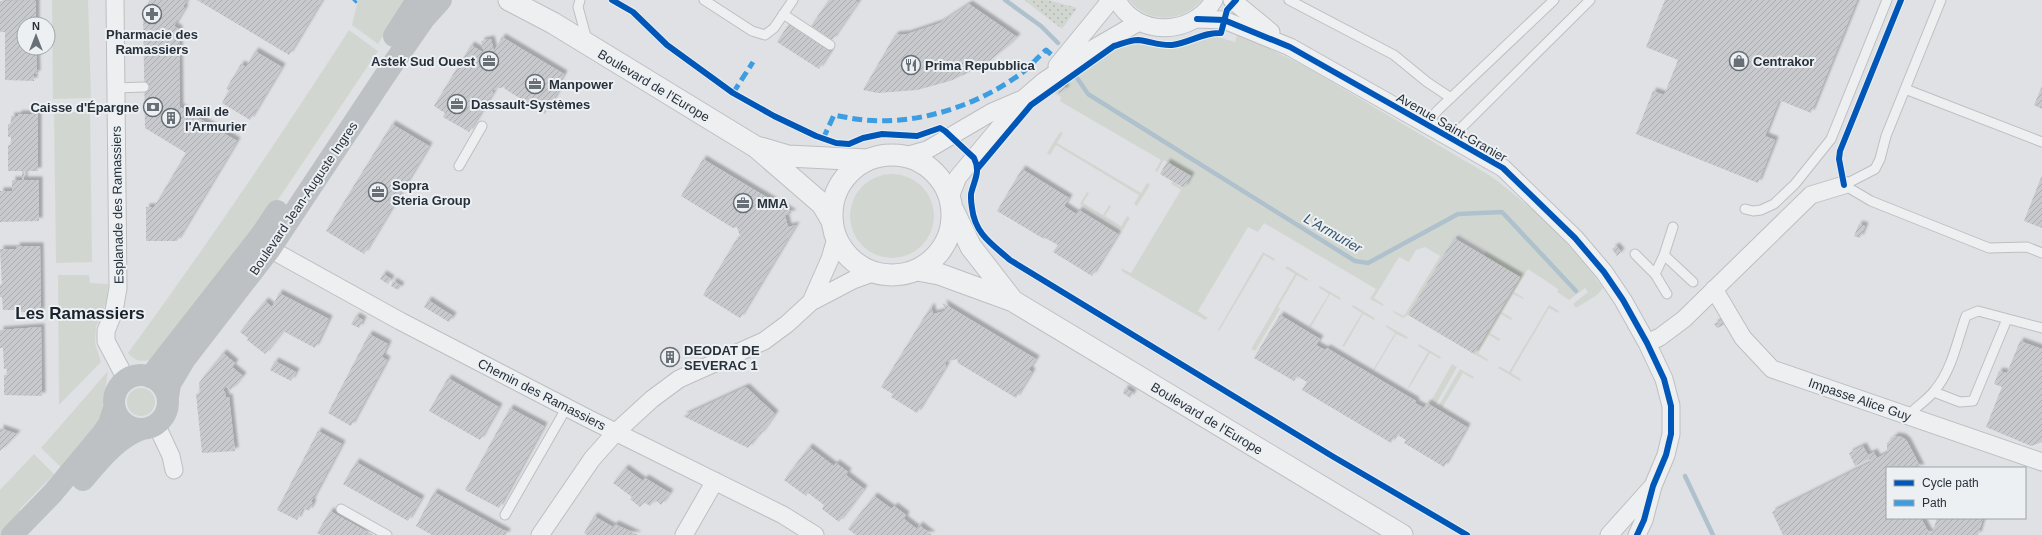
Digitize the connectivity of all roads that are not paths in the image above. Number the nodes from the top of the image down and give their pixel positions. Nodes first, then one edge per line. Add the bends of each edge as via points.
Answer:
1 (114, 0) edge
2 (417, 0) edge
3 (441, 0) edge
4 (509, 0) edge
5 (529, 0) edge
6 (580, 0) edge
7 (704, 0) edge
8 (793, 0) edge
9 (1109, 0) edge
10 (1117, 0) edge
11 (1214, 0) edge
12 (1232, 0) edge
13 (1289, 0) edge
14 (1554, 0) edge
15 (1590, 0) edge
16 (1887, 0) edge
17 (1941, 0) edge
18 (783, 14) junction
19 (1197, 19) junction
20 (1139, 22) junction
21 (553, 24) junction
22 (588, 45) junction
23 (830, 45) dead end
24 (1290, 47) junction
25 (1044, 81) junction
26 (144, 87) dead end
27 (116, 88) junction
28 (1906, 89) junction
29 (1450, 98) junction
30 (1023, 99) junction
31 (1426, 124) junction
32 (482, 126) dead end
33 (1451, 138) junction
34 (2042, 142) edge
35 (756, 146) junction
36 (905, 156) junction
37 (868, 160) junction
38 (459, 166) dead end
39 (1844, 185) junction
40 (952, 204) junction
41 (1745, 209) dead end
42 (1673, 227) dead end
43 (834, 229) junction
44 (270, 249) junction
45 (2042, 253) edge
46 (1635, 254) dead end
47 (1664, 255) junction
48 (917, 270) junction
49 (875, 272) junction
50 (1655, 274) junction
51 (1693, 282) dead end
52 (1714, 289) junction
53 (1667, 294) dead end
54 (1013, 301) junction
55 (811, 302) junction
56 (2007, 319) junction
57 (2042, 328) edge
58 (1647, 343) junction
59 (150, 376) junction
60 (126, 379) junction
61 (1934, 392) junction
62 (168, 397) junction
63 (567, 407) junction
64 (114, 408) junction
65 (1908, 416) junction
66 (149, 427) junction
67 (616, 432) junction
68 (2042, 462) edge
69 (174, 470) dead end
70 (715, 481) junction
71 (1653, 486) junction
72 (341, 509) dead end
73 (505, 516) dead end
74 (12, 535) edge
75 (32, 535) edge
76 (387, 535) edge
77 (540, 535) edge
78 (684, 535) edge
79 (815, 535) edge
80 (1402, 535) edge
81 (1609, 535) edge
82 (1637, 535) edge

1 - 27 street, Esplanade des Ramassiers
2 - 59 main road, Boulevard Jean-Auguste Ingres via 261,235
3 - 44 main road, Boulevard Jean-Auguste Ingres via 424,19 388,71
4 - 21 street, Boulevard de l'Europe
5 - 21 street, Boulevard de l'Europe
6 - 22 lane via 578,7
7 - 18 lane via 758,34 765,35 770,32
8 - 18 lane
9 - 25 street
10 - 20 street via 1129,16
11 - 19 street
12 - 24 street, Avenue Saint-Granier
13 - 29 lane via 1394,55
14 - 29 lane
15 - 33 lane
16 - 41 lane via 1831,139 1795,184 1774,204 1761,210
17 - 28 lane
18 - 23 lane
19 - 20 street via 1174,28 1162,28
19 - 24 street, Avenue Saint-Granier via 1224,20
20 - 25 street
21 - 22 street, Boulevard de l'Europe
22 - 35 street, Boulevard de l'Europe
24 - 31 street, Avenue Saint-Granier
25 - 30 street
26 - 27 lane
27 - 60 street, Esplanade des Ramassiers via 118,288 114,311 105,337 107,347
28 - 34 lane
28 - 39 lane via 1875,169
29 - 31 lane
30 - 36 street via 992,112 927,150
30 - 40 street via 958,176
31 - 33 street, Avenue Saint-Granier
32 - 38 lane
33 - 58 street, Avenue Saint-Granier via 1503,168 1575,238 1604,272
35 - 37 street, Boulevard de l'Europe via 788,156
35 - 43 street, Boulevard de l'Europe via 822,204
36 - 37 street, Boulevard de l'Europe via 886,155
36 - 40 street, Boulevard de l'Europe via 930,167 942,181
37 - 43 street, Boulevard de l'Europe via 847,174 840,185 835,196
39 - 45 lane via 1871,201 1989,248 2027,247
39 - 52 street via 1811,195
40 - 48 street, Boulevard de l'Europe via 952,222 944,246 928,264
40 - 54 street, Boulevard de l'Europe via 971,247
42 - 47 lane
43 - 49 street, Boulevard de l'Europe via 841,247 852,259 865,269
43 - 55 street via 830,259
44 - 62 main road, Boulevard Jean-Auguste Ingres via 185,359 170,384
44 - 63 street, Chemin des Ramassiers via 394,318
46 - 50 lane
47 - 50 lane
47 - 51 lane
48 - 49 street, Boulevard de l'Europe via 889,275
48 - 54 street, Boulevard de l'Europe via 938,274
49 - 55 street via 853,280
50 - 53 lane
52 - 58 street via 1684,319 1660,337
52 - 65 street, Impasse Alice Guy via 1743,338 1772,369
54 - 80 street, Boulevard de l'Europe
55 - 67 street via 764,341 679,379 637,411
56 - 57 lane
56 - 61 lane via 1978,311 1966,316 1945,377
56 - 61 lane via 1973,400 1960,402
58 - 71 street, Avenue Saint-Granier via 1664,379 1671,406 1666,455
59 - 60 main road via 133,376
59 - 62 main road via 159,382
60 - 64 main road via 115,392
61 - 65 lane
62 - 66 main road via 166,412
63 - 67 street, Chemin des Ramassiers
63 - 73 lane
64 - 66 main road via 117,416 127,426
64 - 74 main road via 109,424 102,434 52,494
65 - 68 street, Impasse Alice Guy
66 - 69 street via 171,456
66 - 75 main road via 125,438 103,457
67 - 70 street, Chemin des Ramassiers
67 - 77 street via 592,459
70 - 78 street
70 - 79 street, Chemin des Ramassiers via 783,515
71 - 81 street, Avenue Saint-Granier
71 - 82 street, Avenue Saint-Granier
72 - 76 lane

